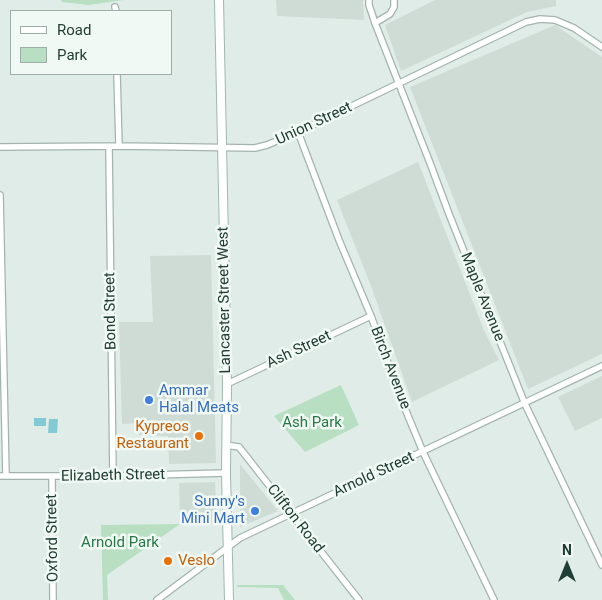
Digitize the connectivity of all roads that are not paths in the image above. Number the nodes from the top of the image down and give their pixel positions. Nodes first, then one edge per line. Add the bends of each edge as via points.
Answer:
1 (219, 0) edge
2 (369, 0) edge
3 (394, 0) edge
4 (375, 23) junction
5 (602, 47) edge
6 (117, 75) edge
7 (399, 84) junction
8 (298, 132) junction
9 (109, 146) junction
10 (119, 146) junction
11 (0, 147) edge
12 (221, 148) junction
13 (0, 195) edge
14 (371, 316) junction
15 (602, 366) edge
16 (227, 384) junction
17 (525, 404) junction
18 (226, 446) junction
19 (423, 452) junction
20 (226, 474) junction
21 (3, 476) edge
22 (52, 476) junction
23 (113, 476) junction
24 (291, 513) junction
25 (228, 548) junction
26 (602, 566) edge
27 (53, 600) edge
28 (157, 600) edge
29 (230, 600) edge
30 (359, 600) edge
31 (494, 600) edge

1 - 12 main road, Lancaster Street West
2 - 4 street, Maple Avenue
3 - 4 street via 390,14
4 - 7 street, Maple Avenue
5 - 7 street, Union Street via 574,28 555,20 540,19 526,22
6 - 10 street
7 - 8 street, Union Street
7 - 17 street, Maple Avenue
8 - 12 street, Union Street via 255,148
8 - 14 street, Birch Avenue
9 - 10 street, Union Street
9 - 11 street, Union Street
9 - 23 street, Bond Street
10 - 12 street, Union Street
12 - 16 main road, Lancaster Street West
13 - 21 street
14 - 16 street, Ash Street
14 - 19 street, Birch Avenue
15 - 17 street, Arnold Street
16 - 18 main road, Lancaster Street West
17 - 19 street, Arnold Street
17 - 26 street, Maple Avenue
18 - 20 main road, Lancaster Street West
18 - 24 street, Clifton Road via 239,448
19 - 24 street, Arnold Street
19 - 31 street, Birch Avenue
20 - 23 street, Elizabeth Street
20 - 25 main road, Lancaster Street West
21 - 22 street, Elizabeth Street
22 - 23 street, Elizabeth Street
22 - 27 street, Oxford Street
24 - 25 street, Arnold Street via 240,538
24 - 30 street, Clifton Road
25 - 28 street, Arnold Street
25 - 29 main road, Lancaster Street West

